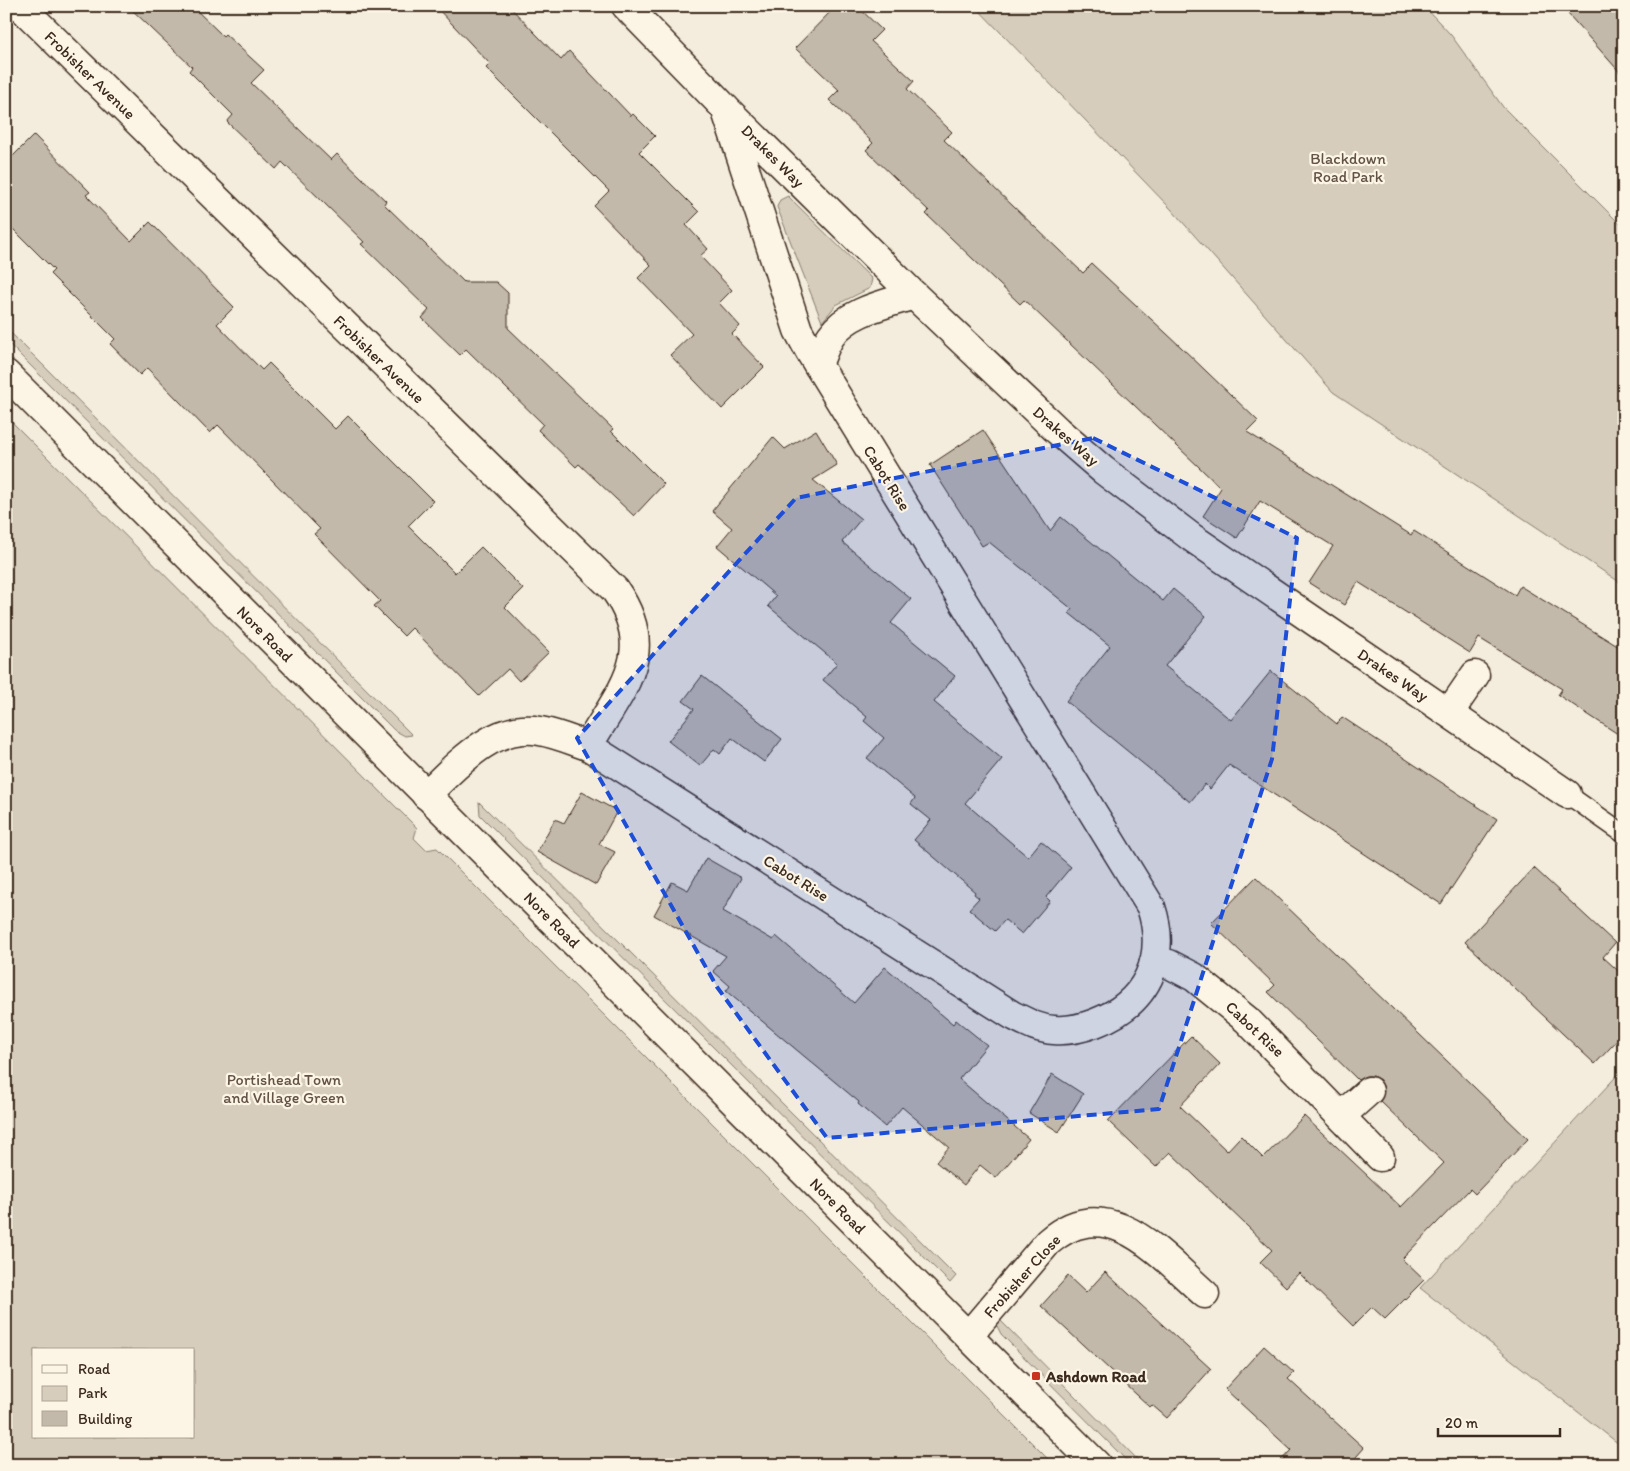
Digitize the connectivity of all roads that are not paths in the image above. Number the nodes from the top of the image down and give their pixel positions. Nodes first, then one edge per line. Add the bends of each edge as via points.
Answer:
1 (20, 6) edge
2 (626, 6) edge
3 (725, 108) junction
4 (914, 295) junction
5 (818, 365) junction
6 (6, 374) edge
7 (1475, 675) dead end
8 (1449, 713) junction
9 (588, 746) junction
10 (1567, 794) joint
11 (426, 795) junction
12 (1624, 834) edge
13 (1154, 962) junction
14 (1369, 1091) dead end
15 (1342, 1116) junction
16 (1380, 1157) dead end
17 (1205, 1294) dead end
18 (969, 1335) junction
19 (1098, 1465) edge

1 - 9 street, Frobisher Avenue via 614,590 632,621 636,636 635,658
2 - 3 street, Drakes Way
3 - 4 street, Drakes Way
3 - 5 street, Drakes Way via 795,322
4 - 5 street via 866,311 843,323 830,337
4 - 8 street, Drakes Way via 1058,432 1149,506
5 - 13 street, Cabot Rise via 1152,907 1157,937
6 - 11 street, Nore Road
7 - 8 street
8 - 10 street, Drakes Way
9 - 11 street, Cabot Rise via 539,731 506,732 473,752
9 - 13 street, Cabot Rise via 1003,1010 1034,1026 1054,1030 1075,1029 1115,1014 1139,994
10 - 12 lane
11 - 18 street, Nore Road
13 - 15 street, Cabot Rise via 1180,969 1222,998 1266,1037
14 - 15 street
15 - 16 street, Cabot Rise
17 - 18 street, Frobisher Close via 1130,1231 1104,1222 1080,1223 1048,1242
18 - 19 street, Nore Road

